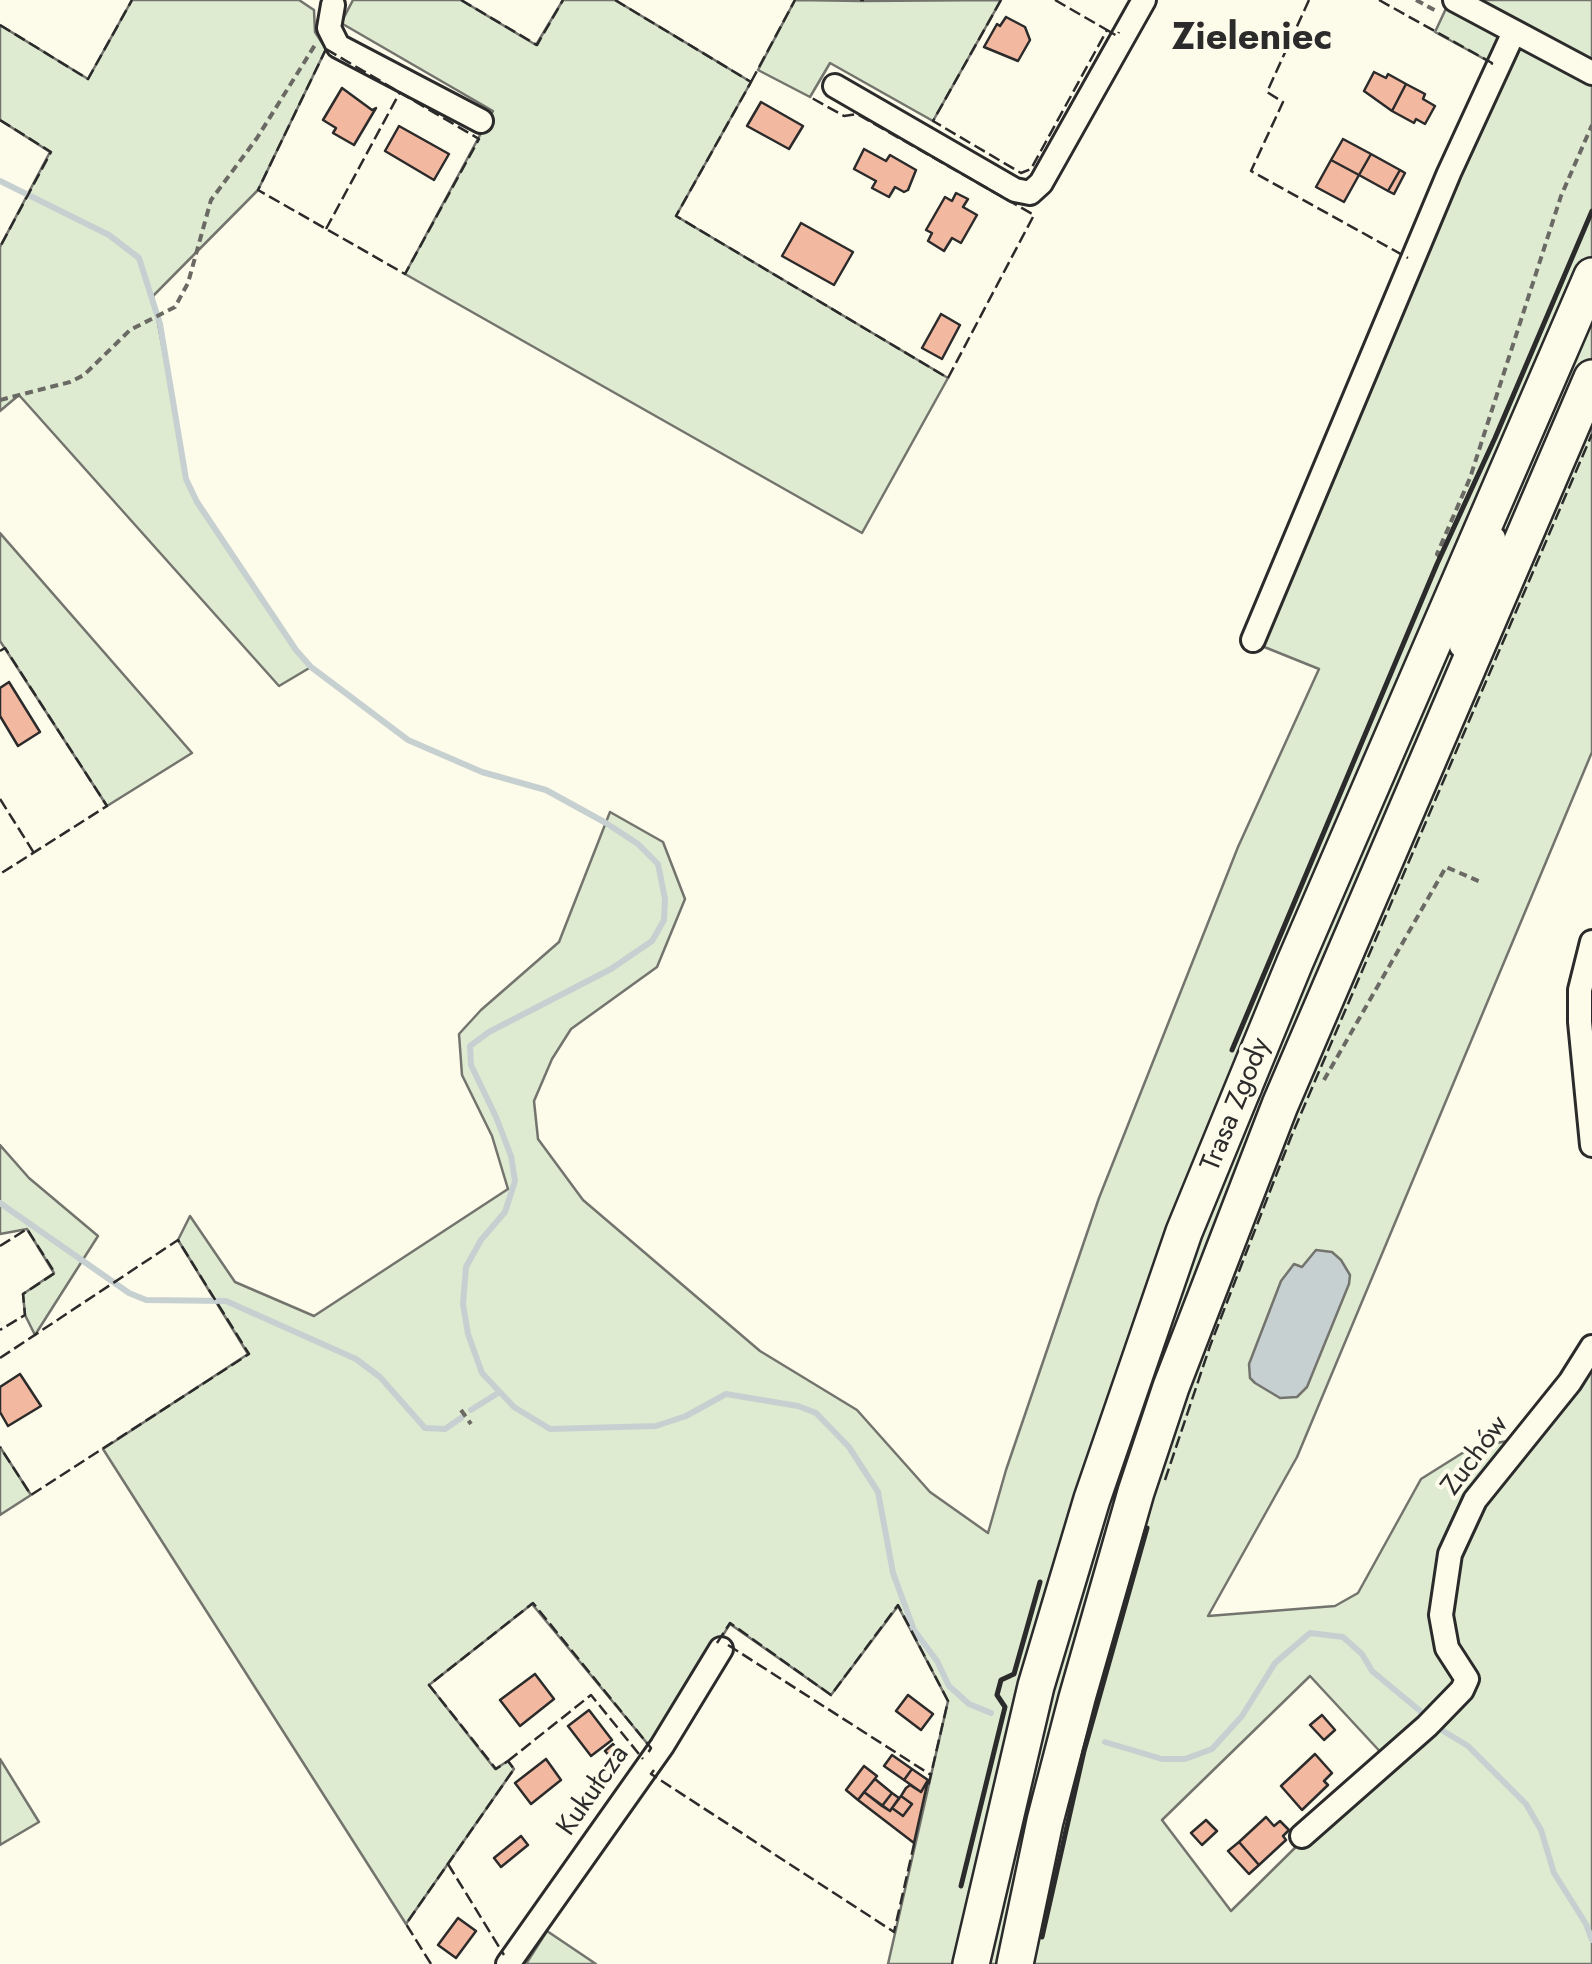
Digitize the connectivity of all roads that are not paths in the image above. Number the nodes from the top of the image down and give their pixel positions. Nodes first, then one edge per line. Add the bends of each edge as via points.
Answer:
1 (1144, 0) edge
2 (1455, 0) edge
3 (332, 2) edge
4 (1514, 32) junction
5 (1592, 73) edge
6 (835, 86) dead end
7 (480, 121) dead end
8 (1592, 276) edge
9 (1592, 378) edge
10 (1532, 415) junction
11 (1568, 432) junction
12 (1479, 588) junction
13 (1252, 640) dead end
14 (1386, 751) junction
15 (1424, 770) junction
16 (1592, 942) edge
17 (1592, 1145) edge
18 (1592, 1347) edge
19 (721, 1649) dead end
20 (1302, 1836) dead end
21 (508, 1964) edge
22 (971, 1964) edge
23 (1015, 1964) edge

1 - 6 street via 1030,192 1015,190
2 - 4 street
3 - 7 street via 329,28 338,46
4 - 5 street
4 - 13 street
8 - 10 highway, Trasa Zgody
9 - 11 highway, Trasa Zgody
10 - 12 street
10 - 14 highway, Trasa Zgody
11 - 12 street
11 - 15 highway, Trasa Zgody
12 - 14 street
12 - 15 street
14 - 22 highway, Trasa Zgody via 1184,1232 1134,1371 1036,1686
15 - 23 highway, Trasa Zgody via 1280,1104 1170,1386 1076,1698
16 - 17 street via 1580,1022
18 - 20 street, Zuchów via 1476,1500 1450,1554 1441,1615 1447,1648 1467,1679 1462,1690
19 - 21 street, Kukułcza via 662,1746

